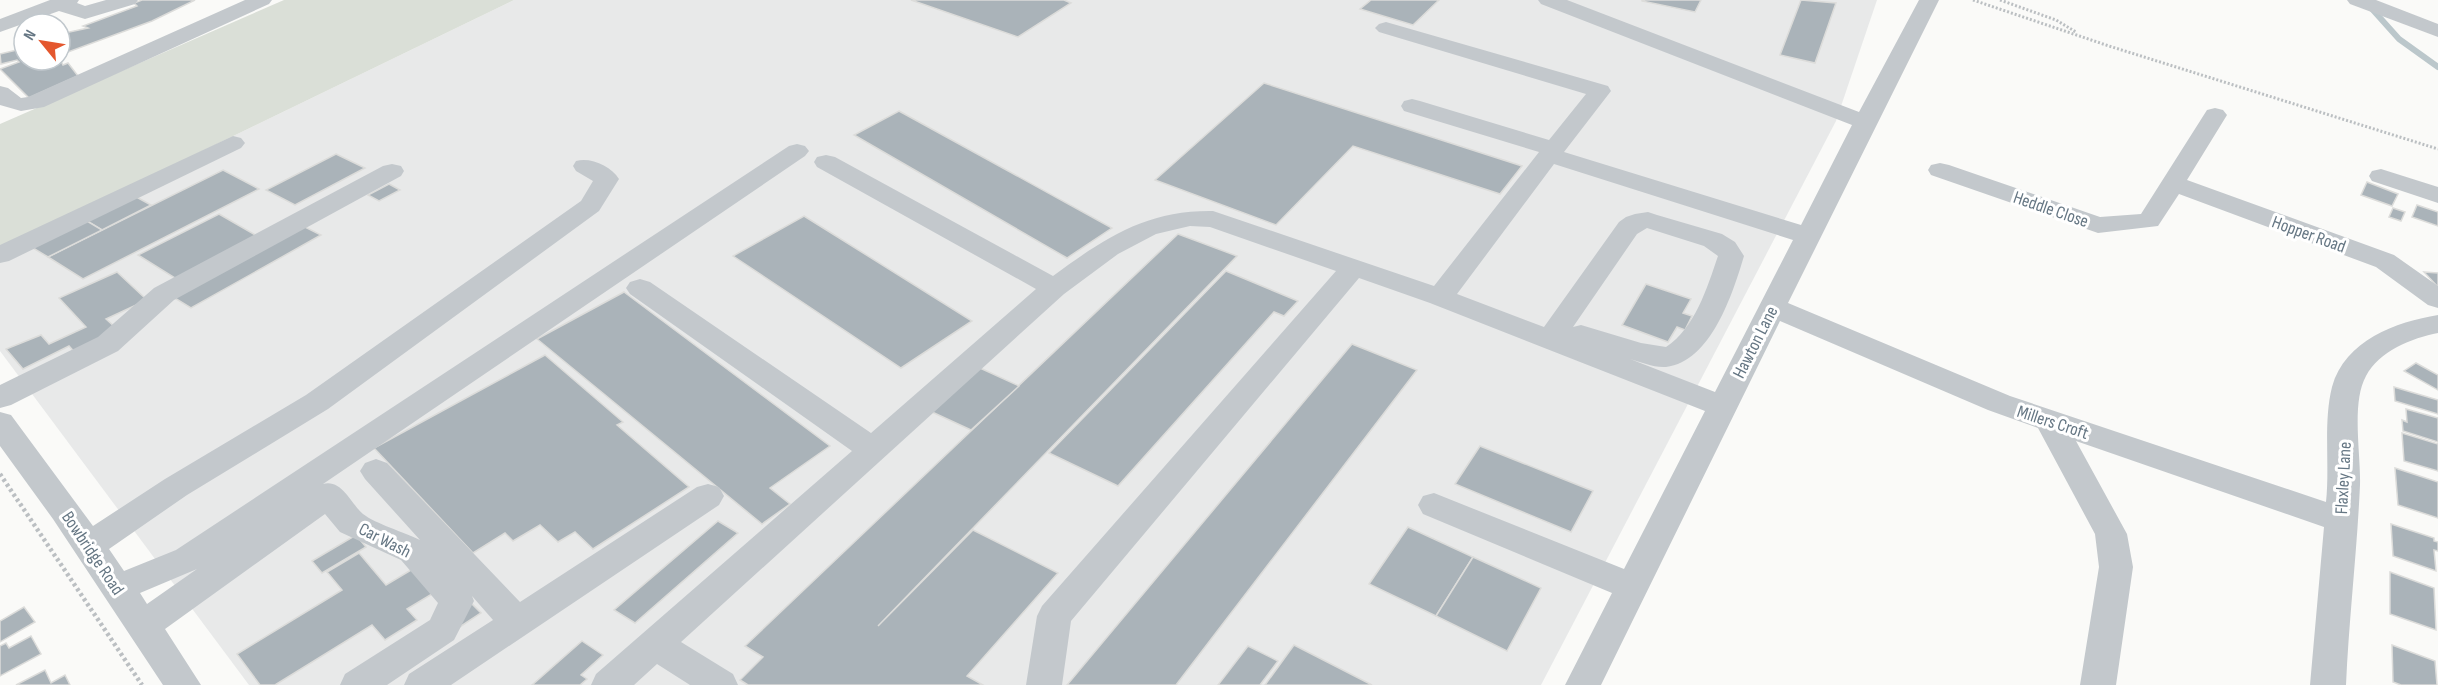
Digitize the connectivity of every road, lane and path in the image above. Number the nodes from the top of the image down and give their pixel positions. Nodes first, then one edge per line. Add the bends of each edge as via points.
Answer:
1 (128, 0) edge
2 (262, 0) edge
3 (1548, 0) edge
4 (1928, 0) edge
5 (1973, 0) edge
6 (2000, 0) edge
7 (2357, 0) edge
8 (64, 2) edge
9 (0, 26) edge
10 (1386, 28) dead end
11 (2438, 31) edge
12 (2076, 33) junction
13 (0, 93) edge
14 (1412, 106) dead end
15 (2214, 115) dead end
16 (1865, 122) junction
17 (233, 143) dead end
18 (2438, 149) edge
19 (797, 151) dead end
20 (1551, 152) junction
21 (826, 162) dead end
22 (585, 166) dead end
23 (1940, 170) dead end
24 (392, 171) dead end
25 (2381, 176) dead end
26 (2173, 183) junction
27 (2438, 195) edge
28 (1808, 236) junction
29 (0, 255) edge
30 (1354, 267) junction
31 (640, 288) dead end
32 (1054, 288) junction
33 (1440, 297) junction
34 (2438, 299) edge
35 (1772, 307) junction
36 (2438, 324) edge
37 (1554, 333) junction
38 (0, 398) edge
39 (1722, 406) junction
40 (2050, 422) junction
41 (0, 423) edge
42 (873, 450) junction
43 (376, 471) dead end
44 (0, 474) edge
45 (708, 496) dead end
46 (1434, 505) dead end
47 (2341, 520) junction
48 (88, 546) junction
49 (1632, 587) junction
50 (117, 588) junction
51 (517, 622) junction
52 (143, 626) junction
53 (655, 644) junction
54 (142, 685) edge
55 (183, 685) edge
56 (358, 685) edge
57 (422, 685) edge
58 (609, 685) edge
59 (720, 685) edge
60 (1044, 685) edge
61 (1583, 685) edge
62 (2098, 685) edge
63 (2328, 685) edge

1 - 8 street via 85,13
2 - 13 street via 36,102 13,104
3 - 16 street
4 - 16 street, Hawton Lane
5 - 12 path
6 - 12 path via 2056,20
7 - 11 street
8 - 9 street
10 - 20 street via 1600,91
12 - 18 path
14 - 20 street
15 - 26 street, Heddle Close
16 - 28 street, Hawton Lane
17 - 29 street
19 - 50 street via 188,559
20 - 28 street
20 - 33 street
21 - 32 street
22 - 48 street via 607,180 590,206 317,402
23 - 26 street, Heddle Close via 2098,225 2149,221
24 - 38 street via 164,294 108,344
25 - 27 street
26 - 34 street, Hopper Road via 2385,261
28 - 35 street, Hawton Lane
30 - 32 street via 1213,219 1190,216 1162,222 1132,235
30 - 33 street
30 - 60 street via 1054,616
31 - 42 street
32 - 42 street
33 - 37 street
35 - 39 street, Hawton Lane
35 - 40 street, Millers Croft
36 - 47 street, Flaxley Lane via 2406,331 2382,343 2351,377 2345,395
37 - 37 street via 1635,222 1648,220 1702,236 1726,248 1731,256 1698,332 1678,354 1668,358
37 - 39 street
39 - 49 street, Hawton Lane
40 - 47 street, Millers Croft
40 - 62 street via 2111,534 2115,553
41 - 48 street, Bowbridge Road
42 - 53 street
43 - 51 street
44 - 54 path
45 - 51 street
46 - 49 street
47 - 63 street, Flaxley Lane
48 - 50 street, Bowbridge Road
49 - 61 street, Hawton Lane
50 - 52 street, Bowbridge Road
51 - 57 street
52 - 55 street, Bowbridge Road
52 - 56 street, Car Wash via 328,495 352,523 413,551 457,601 442,630
53 - 58 street
53 - 59 street

